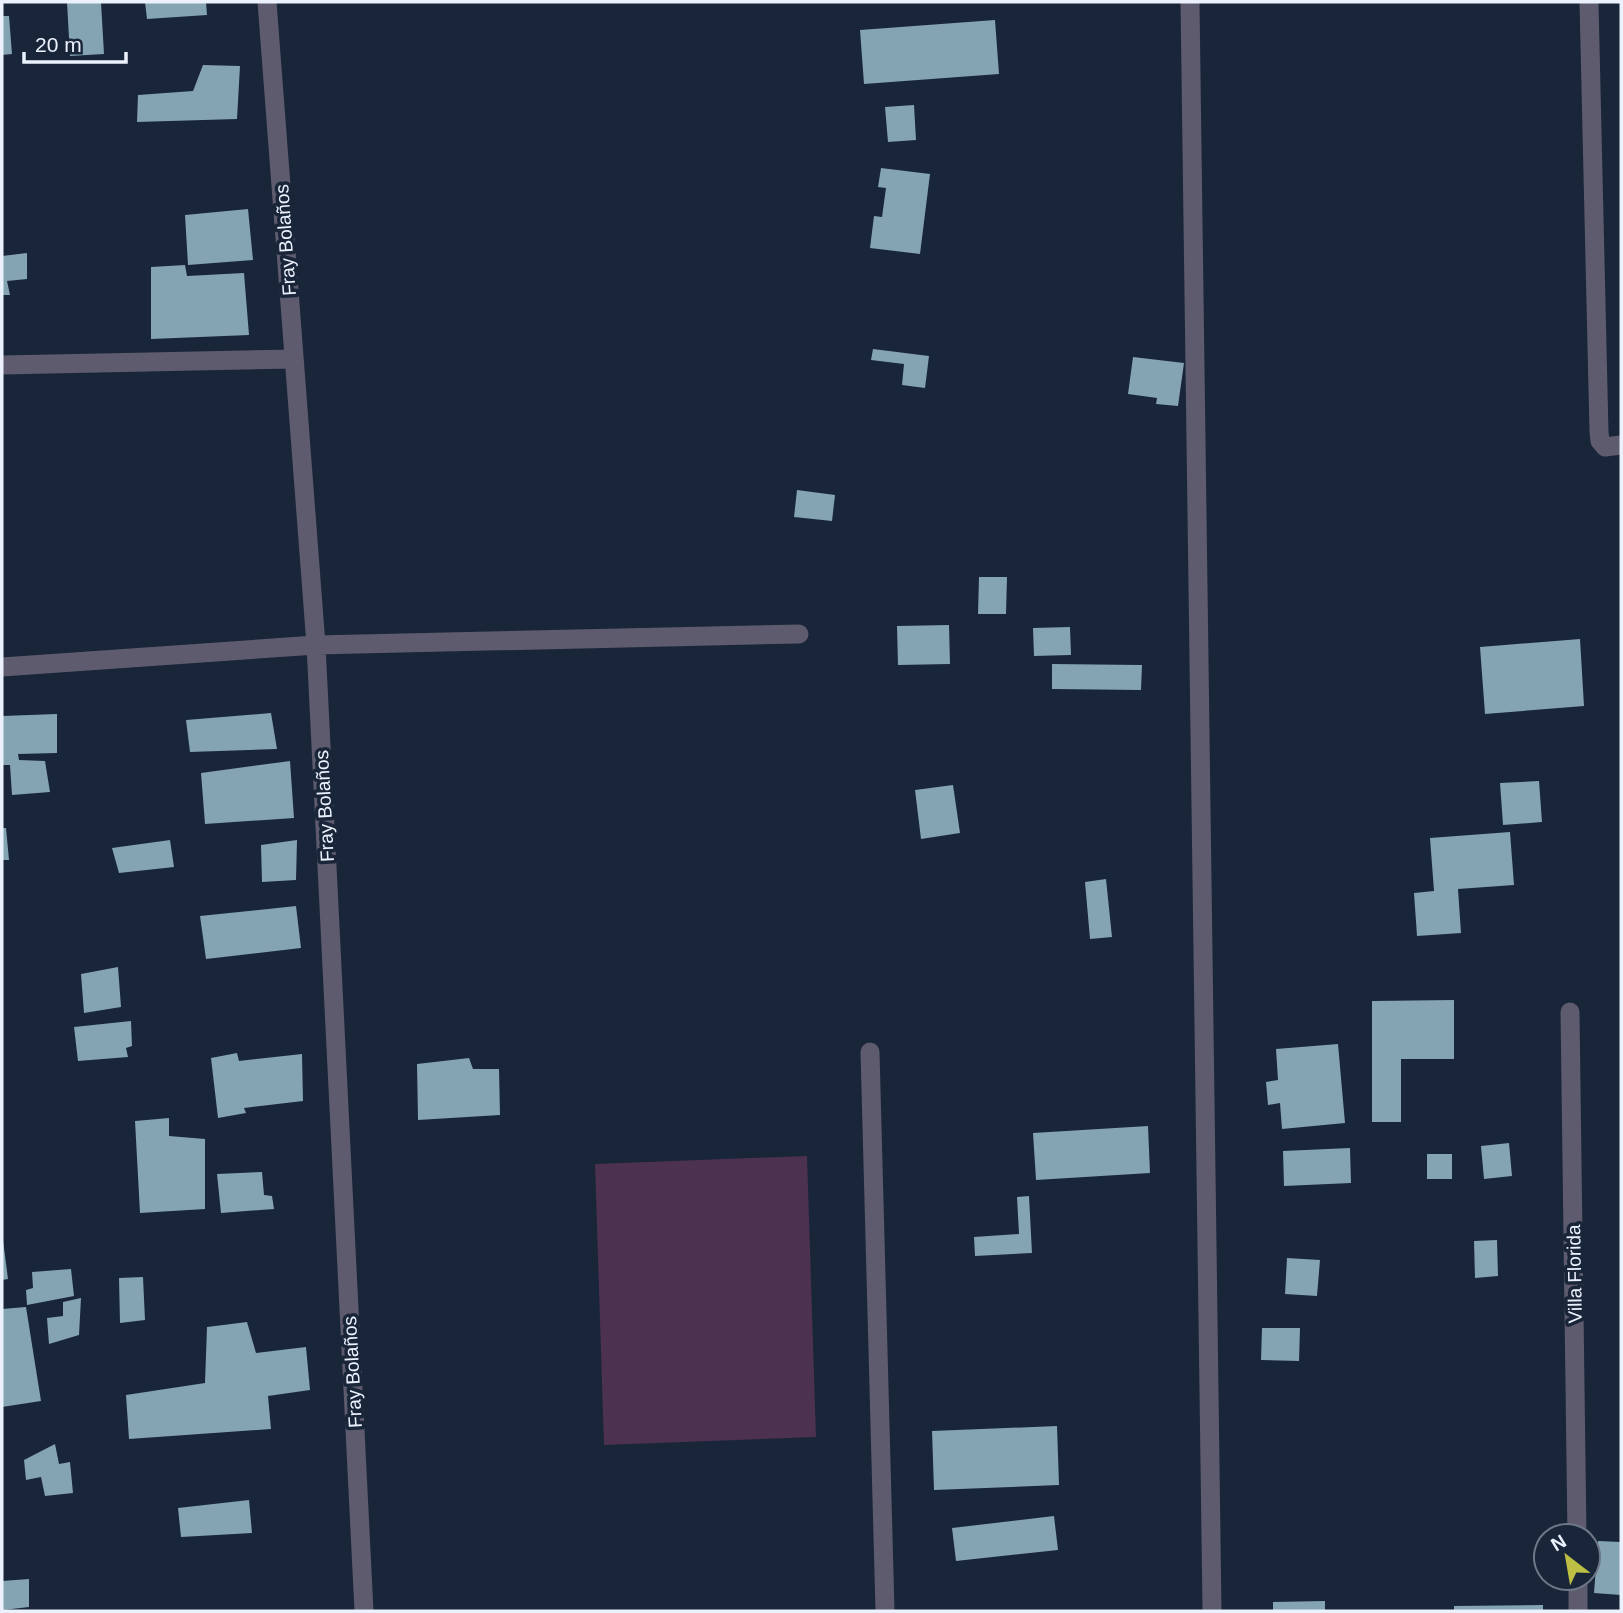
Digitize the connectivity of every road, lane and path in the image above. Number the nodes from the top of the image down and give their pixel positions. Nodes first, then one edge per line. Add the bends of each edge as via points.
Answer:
1 (267, 2) edge
2 (1190, 2) edge
3 (1589, 2) edge
4 (294, 359) junction
5 (2, 365) edge
6 (1621, 445) edge
7 (799, 634) dead end
8 (316, 645) junction
9 (2, 667) edge
10 (1570, 1012) dead end
11 (870, 1052) dead end
12 (1577, 1522) edge
13 (1578, 1592) edge
14 (364, 1611) edge
15 (885, 1611) edge
16 (1212, 1611) edge
17 (1578, 1611) edge

1 - 4 street, Fray Bolaños
2 - 16 street
3 - 6 street via 1599,432 1605,447
4 - 5 street
4 - 8 street, Fray Bolaños
7 - 8 street
8 - 9 street
8 - 14 street, Fray Bolaños
10 - 12 street, Villa Florida
11 - 15 street
13 - 17 street

